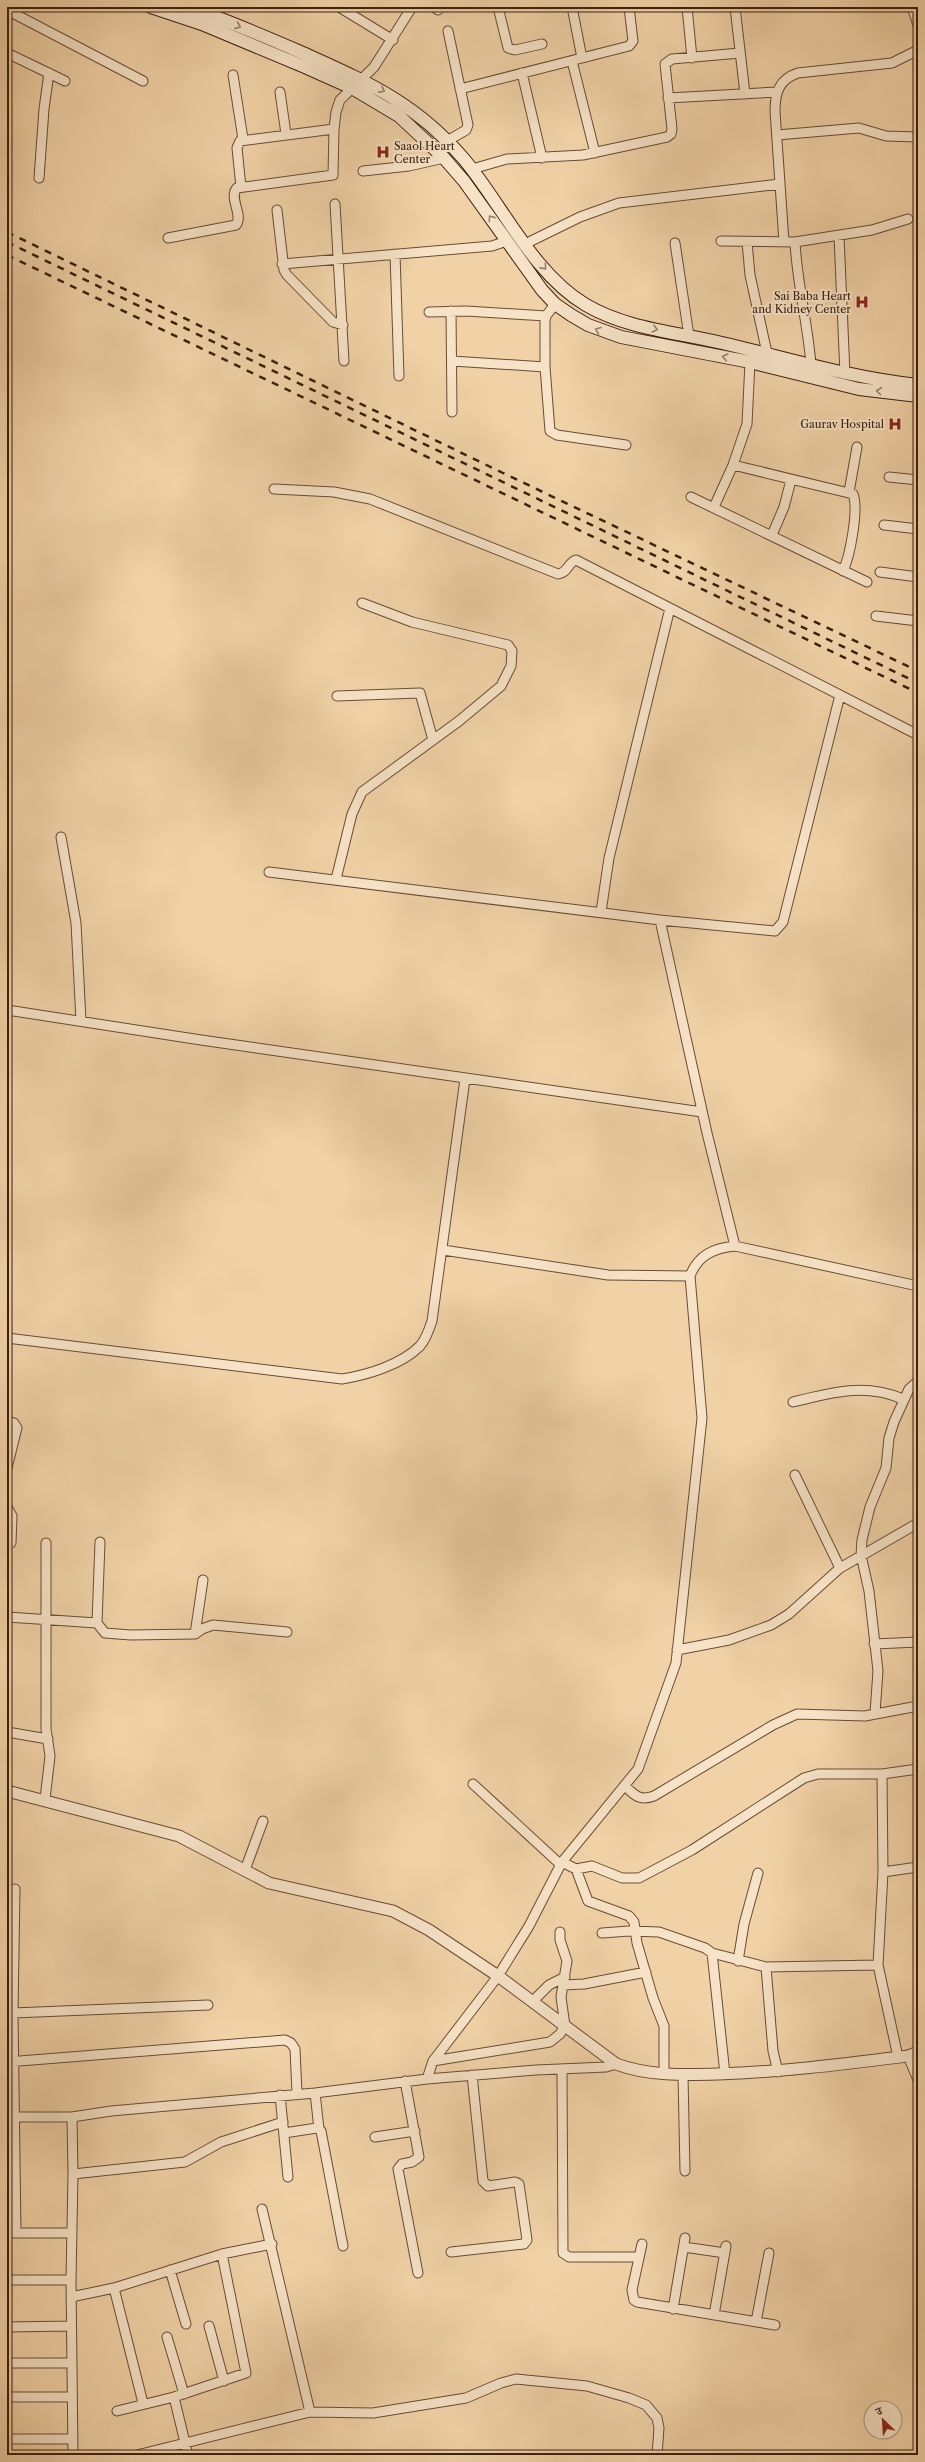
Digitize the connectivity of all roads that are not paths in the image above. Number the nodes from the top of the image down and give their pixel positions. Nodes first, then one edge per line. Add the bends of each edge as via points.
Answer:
1 (151, 7) edge
2 (188, 7) edge
3 (339, 7) edge
4 (412, 7) edge
5 (498, 7) edge
6 (572, 7) edge
7 (629, 7) edge
8 (687, 7) edge
9 (735, 7) edge
10 (912, 7) edge
11 (7, 10) edge
12 (918, 25) edge
13 (448, 32) dead end
14 (393, 40) junction
15 (542, 44) dead end
16 (918, 50) edge
17 (7, 53) edge
18 (740, 53) junction
19 (582, 58) junction
20 (692, 58) junction
21 (572, 61) junction
22 (49, 73) junction
23 (522, 73) junction
24 (233, 74) dead end
25 (362, 80) junction
26 (66, 81) dead end
27 (143, 82) dead end
28 (352, 88) junction
29 (460, 89) junction
30 (280, 92) dead end
31 (777, 92) junction
32 (745, 94) junction
33 (668, 98) junction
34 (334, 129) junction
35 (286, 134) junction
36 (777, 135) junction
37 (918, 137) edge
38 (243, 139) junction
39 (447, 141) junction
40 (595, 153) junction
41 (444, 158) junction
42 (542, 158) junction
43 (472, 169) junction
44 (363, 171) dead end
45 (40, 178) dead end
46 (780, 184) junction
47 (241, 187) junction
48 (335, 204) dead end
49 (277, 210) dead end
50 (908, 219) dead end
51 (839, 236) junction
52 (168, 238) dead end
53 (507, 241) junction
54 (721, 241) dead end
55 (748, 242) junction
56 (784, 242) junction
57 (795, 242) junction
58 (675, 243) dead end
59 (525, 244) junction
60 (395, 254) junction
61 (340, 258) junction
62 (282, 264) junction
63 (555, 304) junction
64 (451, 311) junction
65 (429, 312) dead end
66 (546, 316) junction
67 (343, 325) junction
68 (689, 336) junction
69 (767, 353) junction
70 (344, 361) dead end
71 (452, 361) junction
72 (750, 362) junction
73 (812, 365) junction
74 (545, 367) junction
75 (845, 374) junction
76 (399, 376) dead end
77 (918, 385) edge
78 (918, 396) edge
79 (452, 412) dead end
80 (626, 445) dead end
81 (857, 447) dead end
82 (733, 465) junction
83 (889, 477) dead end
84 (791, 480) junction
85 (918, 480) edge
86 (274, 489) dead end
87 (849, 492) junction
88 (691, 497) dead end
89 (714, 507) junction
90 (884, 525) dead end
91 (918, 529) edge
92 (772, 536) junction
93 (843, 571) junction
94 (880, 572) dead end
95 (918, 577) edge
96 (867, 582) dead end
97 (362, 604) dead end
98 (670, 608) junction
99 (876, 616) dead end
100 (918, 621) edge
101 (840, 695) junction
102 (337, 696) dead end
103 (918, 735) edge
104 (433, 740) junction
105 (61, 837) dead end
106 (269, 872) dead end
107 (336, 879) junction
108 (601, 912) junction
109 (660, 920) junction
110 (7, 1010) edge
111 (81, 1021) junction
112 (465, 1079) junction
113 (702, 1112) junction
114 (735, 1246) junction
115 (443, 1250) junction
116 (690, 1276) junction
117 (918, 1286) edge
118 (7, 1338) edge
119 (918, 1381) edge
120 (903, 1399) junction
121 (793, 1402) dead end
122 (7, 1421) edge
123 (7, 1468) edge
124 (795, 1476) dead end
125 (7, 1507) edge
126 (918, 1523) edge
127 (100, 1542) dead end
128 (11, 1543) dead end
129 (46, 1543) dead end
130 (861, 1555) junction
131 (840, 1568) junction
132 (202, 1580) dead end
133 (7, 1617) edge
134 (45, 1618) junction
135 (97, 1622) junction
136 (287, 1632) dead end
137 (195, 1634) junction
138 (918, 1642) edge
139 (874, 1644) junction
140 (677, 1650) junction
141 (918, 1706) edge
142 (875, 1713) junction
143 (7, 1732) edge
144 (48, 1739) junction
145 (918, 1769) edge
146 (882, 1774) junction
147 (473, 1784) dead end
148 (623, 1788) junction
149 (7, 1791) edge
150 (45, 1799) junction
151 (263, 1821) dead end
152 (563, 1861) junction
153 (918, 1867) edge
154 (245, 1870) junction
155 (576, 1870) junction
156 (883, 1872) junction
157 (758, 1873) dead end
158 (14, 1889) dead end
159 (11, 1908) edge
160 (635, 1931) junction
161 (560, 1932) dead end
162 (602, 1933) dead end
163 (712, 1953) junction
164 (10, 1958) edge
165 (738, 1961) junction
166 (878, 1965) junction
167 (766, 1967) junction
168 (646, 1972) junction
169 (498, 1976) junction
170 (564, 1981) junction
171 (532, 2002) junction
172 (208, 2005) dead end
173 (11, 2009) edge
174 (565, 2026) junction
175 (908, 2055) edge
176 (433, 2061) junction
177 (11, 2062) edge
178 (616, 2064) junction
179 (562, 2069) junction
180 (778, 2072) junction
181 (664, 2073) junction
182 (725, 2074) junction
183 (472, 2075) junction
184 (683, 2075) junction
185 (427, 2079) junction
186 (918, 2080) edge
187 (405, 2082) junction
188 (297, 2093) junction
189 (315, 2093) junction
190 (280, 2095) junction
191 (72, 2117) junction
192 (11, 2118) edge
193 (283, 2122) junction
194 (319, 2129) junction
195 (415, 2131) junction
196 (284, 2133) junction
197 (375, 2137) dead end
198 (11, 2164) edge
199 (685, 2171) dead end
200 (73, 2174) junction
201 (288, 2177) dead end
202 (262, 2209) dead end
203 (11, 2233) edge
204 (71, 2233) junction
205 (272, 2244) junction
206 (642, 2244) dead end
207 (343, 2246) dead end
208 (451, 2252) dead end
209 (769, 2253) dead end
210 (222, 2254) junction
211 (639, 2257) junction
212 (170, 2270) junction
213 (418, 2273) dead end
214 (7, 2280) edge
215 (71, 2280) junction
216 (114, 2288) junction
217 (71, 2296) junction
218 (673, 2308) junction
219 (714, 2315) junction
220 (756, 2322) junction
221 (186, 2324) dead end
222 (775, 2325) dead end
223 (71, 2326) junction
224 (209, 2326) dead end
225 (7, 2327) edge
226 (167, 2338) dead end
227 (7, 2362) edge
228 (72, 2363) junction
229 (224, 2381) junction
230 (184, 2394) junction
231 (7, 2397) edge
232 (72, 2397) junction
233 (174, 2397) junction
234 (142, 2403) junction
235 (117, 2411) dead end
236 (310, 2412) junction
237 (7, 2439) edge
238 (73, 2439) junction
239 (186, 2442) junction
240 (74, 2455) edge
241 (137, 2455) edge
242 (188, 2455) edge
243 (657, 2455) edge

1 - 28 main road via 234,37
2 -> 25 main road via 278,42
3 - 14 street
4 - 14 street
5 - 15 street via 508,48 515,50
6 - 19 street
7 - 19 street via 632,44
8 - 20 street
9 - 18 street
10 - 12 street
11 - 27 street
13 - 29 street
14 - 25 street
16 - 31 street via 892,62 798,73 785,79
17 - 22 street
18 - 20 street
18 - 32 street
19 - 21 street
20 - 33 street via 672,59 665,64
21 - 23 street
21 - 40 street
22 - 26 street
22 - 45 street
23 - 29 street
23 - 42 street
24 - 38 street
25 - 28 street
25 -> 39 main road via 408,106
28 - 34 street via 338,105
28 - 41 main road via 399,116
29 - 39 street via 468,125 466,130
30 - 35 street
31 - 32 street
31 - 36 street
32 - 33 street
33 - 40 street via 671,134
34 - 35 street
34 - 47 street via 333,175
35 - 38 street
36 - 37 street via 859,128 886,136
36 - 46 street
38 - 47 street via 237,143
39 - 43 main road
40 - 42 street
41 - 44 street via 409,166
53 -> 41 main road
42 - 43 street via 506,159
43 - 59 main road
46 - 56 street
46 - 59 street via 619,203 580,217
47 - 52 street via 235,190 239,219 236,225
48 - 61 street
49 - 62 street
50 - 51 street
51 - 57 street
51 - 75 street
53 - 60 street via 492,246
53 - 63 main road via 525,268
54 - 55 street
55 - 56 street
55 - 69 street via 750,275
56 - 57 street
57 - 73 street via 797,272
58 - 68 street
59 -> 68 main road via 550,273 586,305 622,320
60 - 61 street
60 - 76 street
61 - 62 street
61 - 67 street
62 - 67 street via 287,276 333,322
63 - 66 street
72 -> 63 main road via 621,337 588,325
64 - 65 street
64 - 66 street
64 - 71 street
66 - 74 street
67 - 70 street
68 - 69 main road
69 - 73 main road
71 - 74 street
71 - 79 street
78 -> 72 main road via 859,389
72 - 82 street via 747,424
73 - 75 main road
74 - 80 street via 548,428 552,434
75 - 77 main road
81 - 87 street
82 - 84 street
82 - 89 street
83 - 85 street
84 - 87 street
84 - 92 street via 784,507
86 - 98 street via 334,492 370,499 558,574 576,560
87 - 93 street via 855,504 850,551
88 - 89 street
89 - 92 street
90 - 91 street
92 - 93 street
93 - 96 street
94 - 95 street
97 - 104 street via 412,622 510,647 511,666 501,686
98 - 101 street
98 - 108 street via 609,858
99 - 100 street
101 - 103 street
101 - 109 street via 780,928 768,932
102 - 104 street via 420,693
104 - 107 street via 362,792 352,814
105 - 111 street via 76,923
106 - 107 street
107 - 108 street
108 - 109 street
109 - 113 street
110 - 111 street
111 - 112 street
112 - 113 street
112 - 115 street
113 - 114 street
114 - 116 street via 711,1250 699,1259
114 - 117 street
115 - 116 street via 608,1275
115 - 118 street via 432,1321 427,1336 420,1346 405,1357 359,1377 342,1380
116 - 140 street via 702,1418
119 - 120 street
120 - 121 street via 875,1390 851,1389
120 - 130 street via 889,1438 886,1468 868,1513
122 - 123 street via 14,1423 17,1428
124 - 131 street
125 - 128 street via 12,1516
126 - 130 street
127 - 135 street
129 - 134 street
130 - 131 street
130 - 139 street via 869,1591
131 - 140 street via 789,1614 771,1625 729,1640
132 - 137 street
133 - 134 street
134 - 135 street
134 - 144 street
135 - 137 street via 105,1633
136 - 137 street via 213,1625
138 - 139 street
139 - 142 street via 878,1672
140 - 148 street via 676,1663 642,1763
141 - 142 street
142 - 148 street via 865,1716 797,1714 773,1725 654,1796 641,1799
143 - 144 street
144 - 150 street via 50,1756
145 - 146 street
146 - 155 street via 818,1774 804,1778 692,1850 639,1878 622,1878 592,1866
146 - 156 street
147 - 152 street
148 - 152 street
149 - 150 street
150 - 154 street via 179,1836
151 - 154 street
152 - 155 street
152 - 169 street via 529,1926
153 - 156 street
154 - 169 street via 269,1882 393,1911 429,1930
155 - 160 street via 588,1901 629,1916 634,1922
156 - 166 street
157 - 165 street via 744,1924
158 - 159 street
159 - 164 street
160 - 162 street
160 - 163 street via 659,1932 705,1948
160 - 168 street
161 - 170 street via 567,1961
163 - 165 street
163 - 182 street
164 - 173 street
165 - 167 street
166 - 167 street
166 - 175 street
167 - 180 street via 773,2051
168 - 170 street via 584,1984
168 - 181 street via 652,1998 664,2026
169 - 171 street
169 - 176 street
170 - 171 street via 548,1985
170 - 174 street via 561,1997
171 - 174 street
172 - 173 street
173 - 177 street
174 - 176 street via 550,2042
174 - 178 street
175 - 180 street
175 - 186 street
176 - 185 street
177 - 188 street via 285,2040 295,2049
177 - 192 street
178 - 179 street via 606,2067
178 - 181 street via 632,2070
179 - 183 street
179 - 211 street via 564,2253 569,2257
180 - 182 street
181 - 184 street
182 - 184 street
183 - 185 street
183 - 208 street via 483,2181 488,2186 515,2182 519,2184 527,2240 524,2244
184 - 199 street
185 - 187 street
187 - 189 street
187 - 195 street
188 - 189 street
188 - 190 street
189 - 194 street
190 - 191 street
190 - 193 street
191 - 192 street
191 - 200 street
192 - 198 street
193 - 196 street
193 - 200 street via 221,2142 185,2162
194 - 196 street
194 - 207 street
195 - 197 street
195 - 213 street via 419,2159 402,2164 398,2169
196 - 201 street
198 - 203 street
200 - 204 street
202 - 205 street
203 - 204 street
204 - 215 street
205 - 210 street
205 - 236 street
206 - 211 street
209 - 220 street
210 - 212 street
210 - 229 street via 247,2371 244,2375
211 - 218 street via 632,2290 634,2300 642,2304
212 - 216 street
212 - 221 street
214 - 215 street
215 - 217 street
216 - 217 street
216 - 234 street
217 - 223 street
218 - 219 street
218 - 219 street via 684,2242 725,2250
219 - 220 street
220 - 222 street
223 - 225 street
223 - 228 street
224 - 229 street
226 - 230 street
227 - 228 street
228 - 232 street
229 - 230 street
230 - 233 street
231 - 232 street
232 - 238 street
233 - 234 street
233 - 239 street
234 - 235 street
236 - 239 street
236 - 243 street via 381,2412 466,2398 516,2380 587,2386 629,2398 652,2410 659,2428
237 - 238 street
238 - 240 street
239 - 241 street
239 - 242 street

